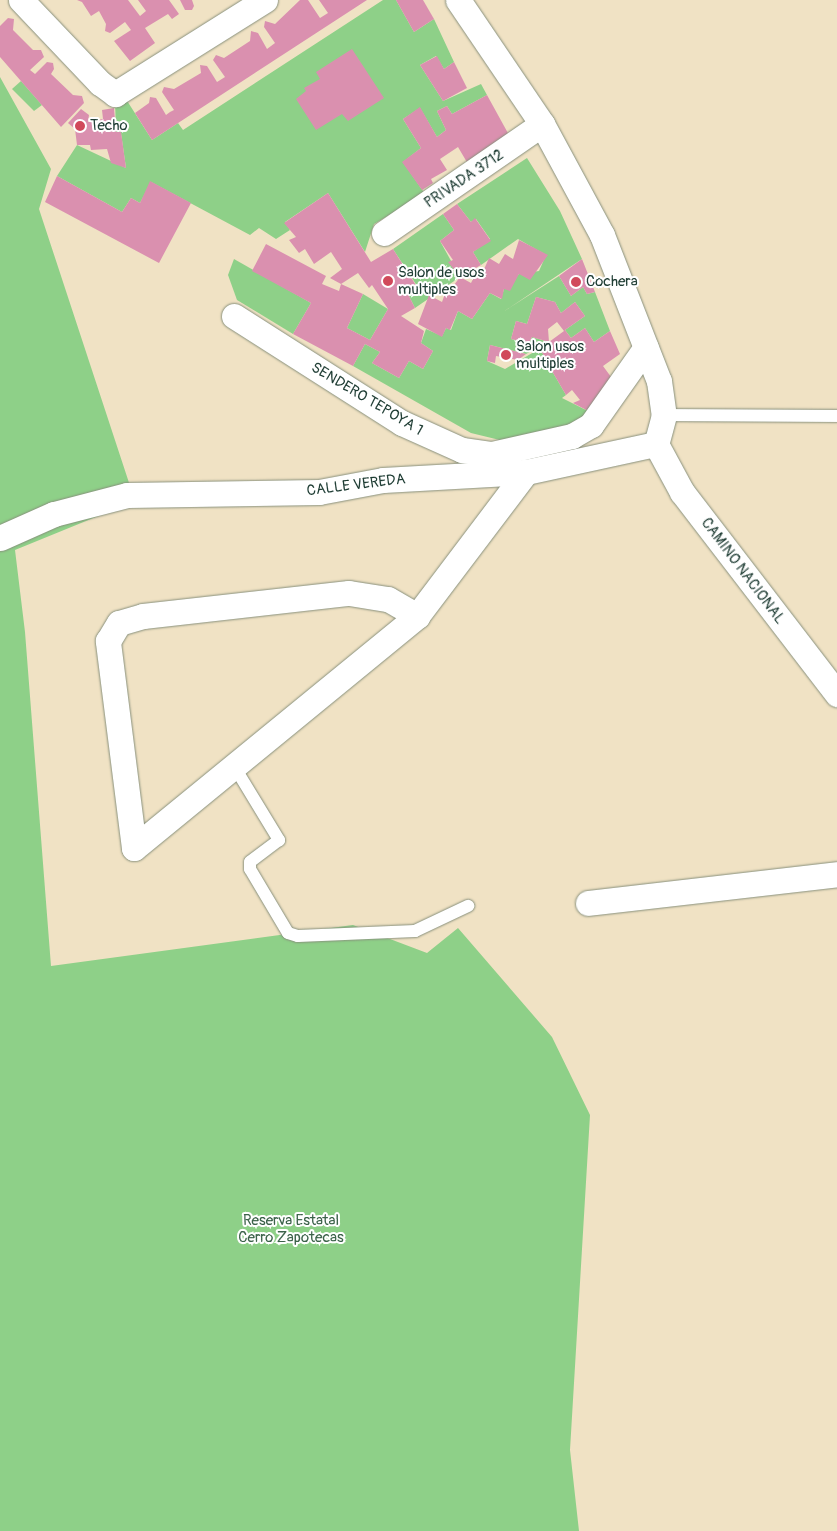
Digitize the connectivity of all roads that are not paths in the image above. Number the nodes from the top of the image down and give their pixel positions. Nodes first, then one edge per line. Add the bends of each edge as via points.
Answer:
1 (22, 0) edge
2 (265, 0) edge
3 (458, 0) edge
4 (542, 124) junction
5 (384, 233) dead end
6 (234, 316) dead end
7 (646, 347) junction
8 (664, 415) junction
9 (837, 416) edge
10 (656, 444) junction
11 (526, 472) junction
12 (0, 538) edge
13 (417, 616) junction
14 (837, 694) edge
15 (234, 766) junction
16 (837, 874) edge
17 (588, 903) dead end
18 (468, 906) dead end

1 - 2 street via 100,83 115,94
3 - 4 street
4 - 5 street, PRIVADA 3712
4 - 7 street via 602,235
6 - 7 street, SENDERO TEPOYA 1 via 402,423 462,450 492,454 572,436 591,425
7 - 8 street via 659,381
8 - 9 lane
8 - 10 street
10 - 11 street, CALLE VEREDA
10 - 14 street, CAMINO NACIONAL via 682,492
11 - 12 street, CALLE VEREDA via 383,480 319,492 127,494 54,514
11 - 13 street
13 - 15 street
13 - 15 street via 388,599 349,593 143,616 119,623 108,641 134,848
15 - 18 lane via 279,840 250,862 250,869 288,933 298,936 415,931
16 - 17 street

